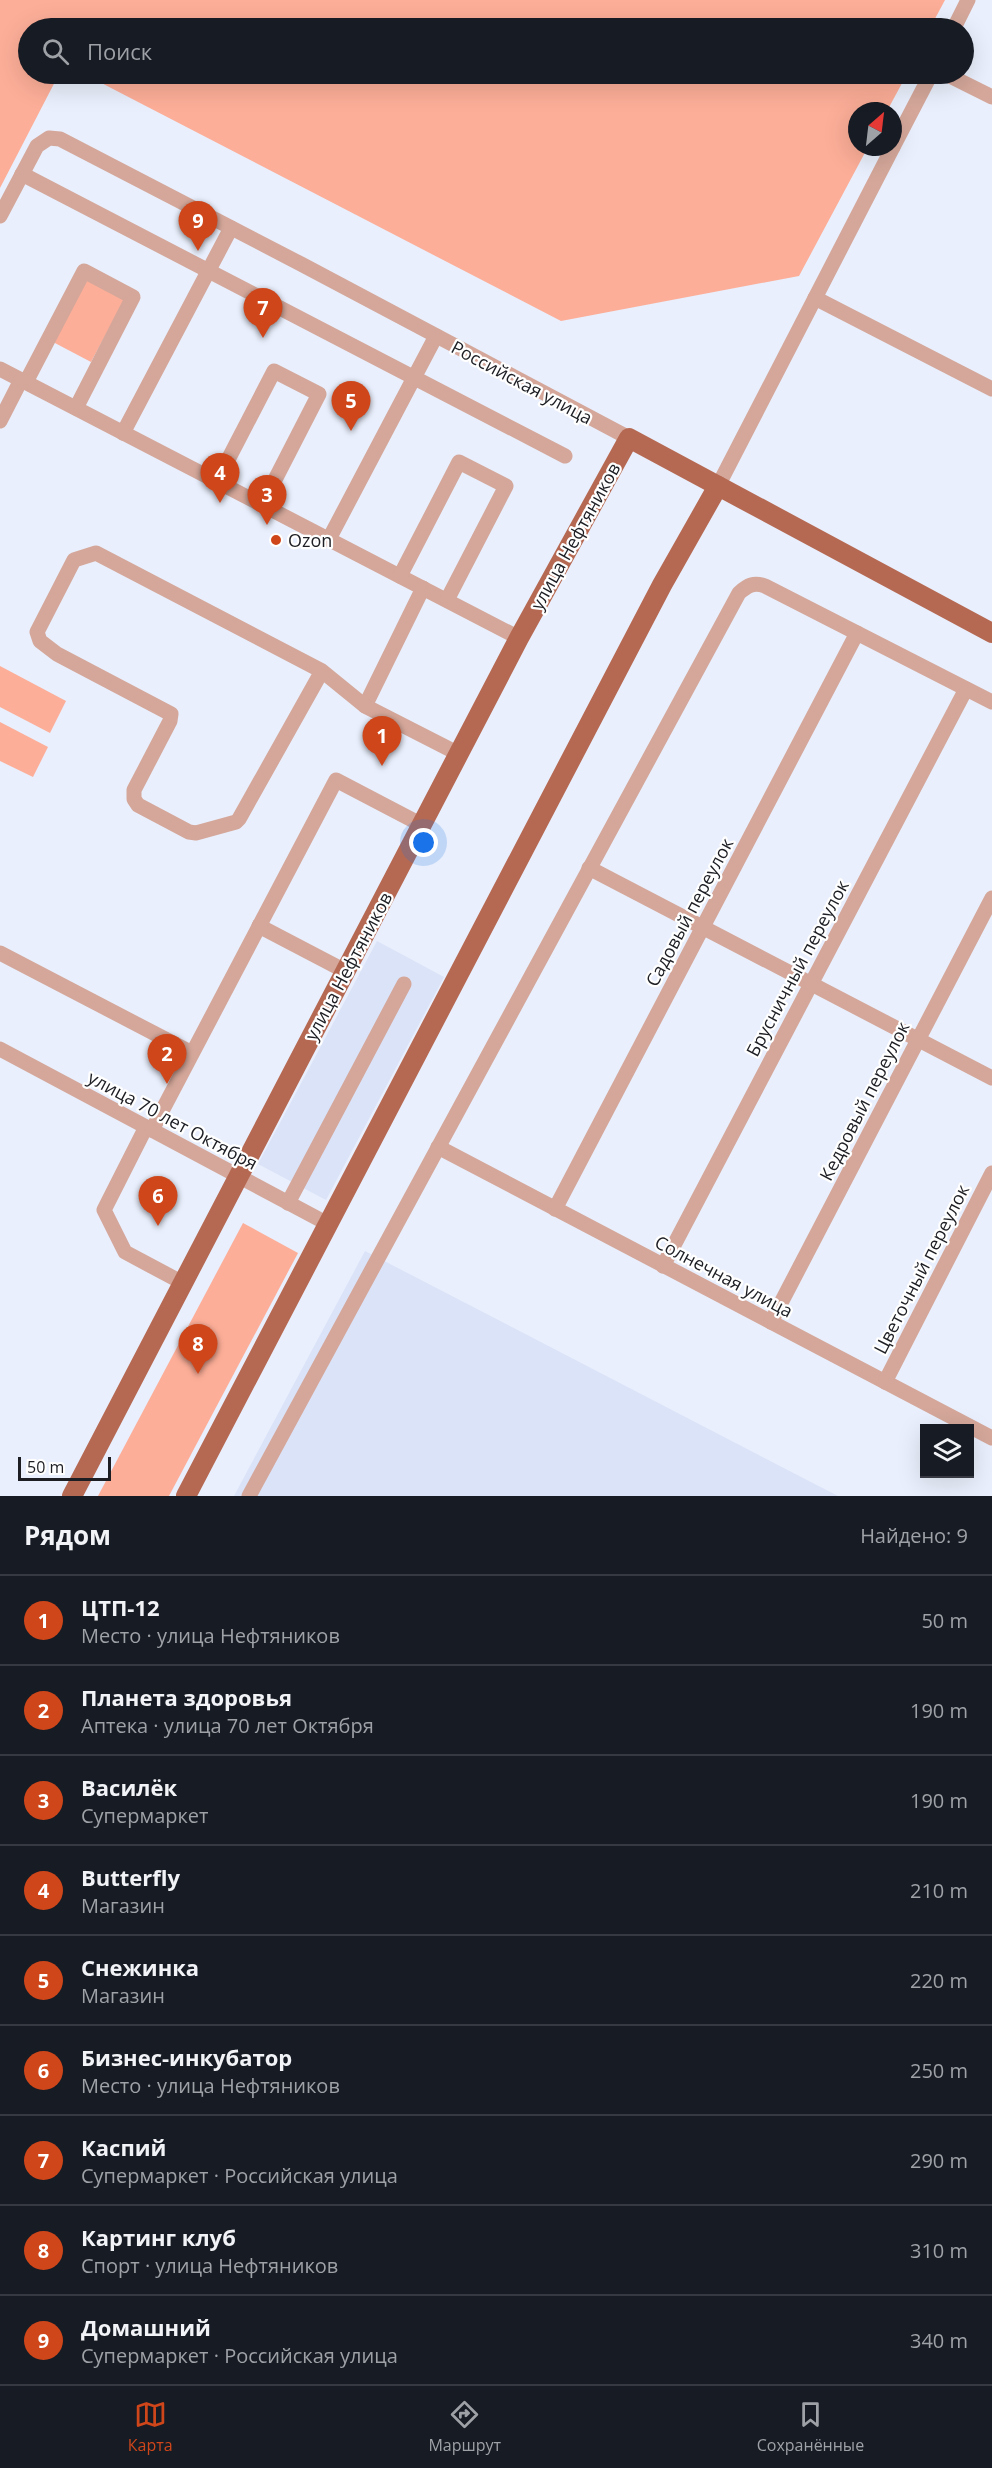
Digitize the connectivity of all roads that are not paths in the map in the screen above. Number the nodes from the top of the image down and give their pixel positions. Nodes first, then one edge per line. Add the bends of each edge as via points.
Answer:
1 (968, 0) edge
2 (959, 18) edge
3 (925, 84) edge
4 (966, 84) edge
5 (992, 97) edge
6 (902, 129) edge
7 (888, 156) edge
8 (22, 174) junction
9 (0, 216) edge
10 (231, 228) junction
11 (209, 270) junction
12 (815, 298) junction
13 (436, 336) junction
14 (0, 369) edge
15 (414, 377) junction
16 (24, 381) junction
17 (992, 389) edge
18 (76, 408) junction
19 (0, 421) edge
20 (123, 433) junction
21 (629, 438) junction
22 (565, 456) dead end
23 (217, 481) junction
24 (718, 486) junction
25 (262, 505) junction
26 (329, 539) junction
27 (400, 576) junction
28 (423, 588) junction
29 (447, 600) junction
30 (857, 633) junction
31 (992, 633) edge
32 (519, 638) junction
33 (322, 671) junction
34 (966, 689) junction
35 (992, 702) edge
36 (364, 706) junction
37 (459, 754) junction
38 (422, 825) junction
39 (589, 868) junction
40 (992, 898) edge
41 (259, 926) junction
42 (703, 928) junction
43 (0, 953) edge
44 (345, 971) junction
45 (404, 984) dead end
46 (811, 984) junction
47 (918, 1040) junction
48 (192, 1053) junction
49 (2, 1054) edge
50 (992, 1078) edge
51 (149, 1129) junction
52 (438, 1147) junction
53 (992, 1173) edge
54 (237, 1176) junction
55 (288, 1203) junction
56 (555, 1209) junction
57 (328, 1224) junction
58 (663, 1266) junction
59 (183, 1283) junction
60 (771, 1322) junction
61 (885, 1382) junction
62 (992, 1438) edge
63 (72, 1496) edge
64 (186, 1496) edge
65 (249, 1496) edge

1 - 2 street
3 - 6 street
4 - 5 street
7 - 12 street
8 - 9 street
8 - 10 street, Российская улица via 37,146 49,138 70,144
8 - 11 street
10 - 11 street
10 - 13 street, Российская улица
11 - 15 street
11 - 20 street
12 - 17 street
12 - 24 street
13 - 15 street
13 - 21 street, Российская улица
14 - 16 street
15 - 22 street
15 - 26 street
16 - 18 street
16 - 18 street via 84,271 133,297
16 - 19 street
18 - 20 street
20 - 23 street
21 - 24 main road, Российская улица
21 - 32 main road, улица Нефтяников
23 - 25 street
23 - 25 street via 274,371 319,394
24 - 31 main road, Российская улица
24 - 57 main road
25 - 26 street
26 - 27 street
27 - 28 street
27 - 29 street via 459,462 506,486
28 - 29 street
28 - 36 street
29 - 32 street
30 - 34 street
30 - 39 street via 765,586 747,586 734,599
30 - 42 street, Садовый переулок
32 - 37 main road, улица Нефтяников
33 - 33 street via 96,553 74,560 37,632 40,641 57,654 171,714 134,790 134,799 138,805 196,833 239,819
33 - 36 street
34 - 35 street
34 - 46 street, Брусничный переулок
36 - 37 street
37 - 38 main road, улица Нефтяников
38 - 41 street via 336,780
38 - 44 main road, улица Нефтяников
39 - 42 street
39 - 52 street
40 - 47 street, Кедровый переулок
41 - 44 street
41 - 48 street
42 - 46 street
42 - 56 street, Садовый переулок
43 - 48 street
44 - 54 main road, улица Нефтяников
45 - 55 street
46 - 47 street
46 - 58 street, Брусничный переулок
47 - 50 street
47 - 60 street, Кедровый переулок
48 - 51 street
49 - 51 street, улица 70 лет Октября
51 - 54 street, улица 70 лет Октября
51 - 59 street via 104,1210 125,1252
52 - 56 street, Солнечная улица
52 - 65 street
53 - 61 street, Цветочный переулок
54 - 55 street, улица 70 лет Октября
54 - 59 main road, улица Нефтяников
55 - 57 street, улица 70 лет Октября
56 - 58 street, Солнечная улица
57 - 64 main road
58 - 60 street, Солнечная улица
59 - 63 main road, улица Нефтяников
60 - 61 street, Солнечная улица
61 - 62 street, Солнечная улица

